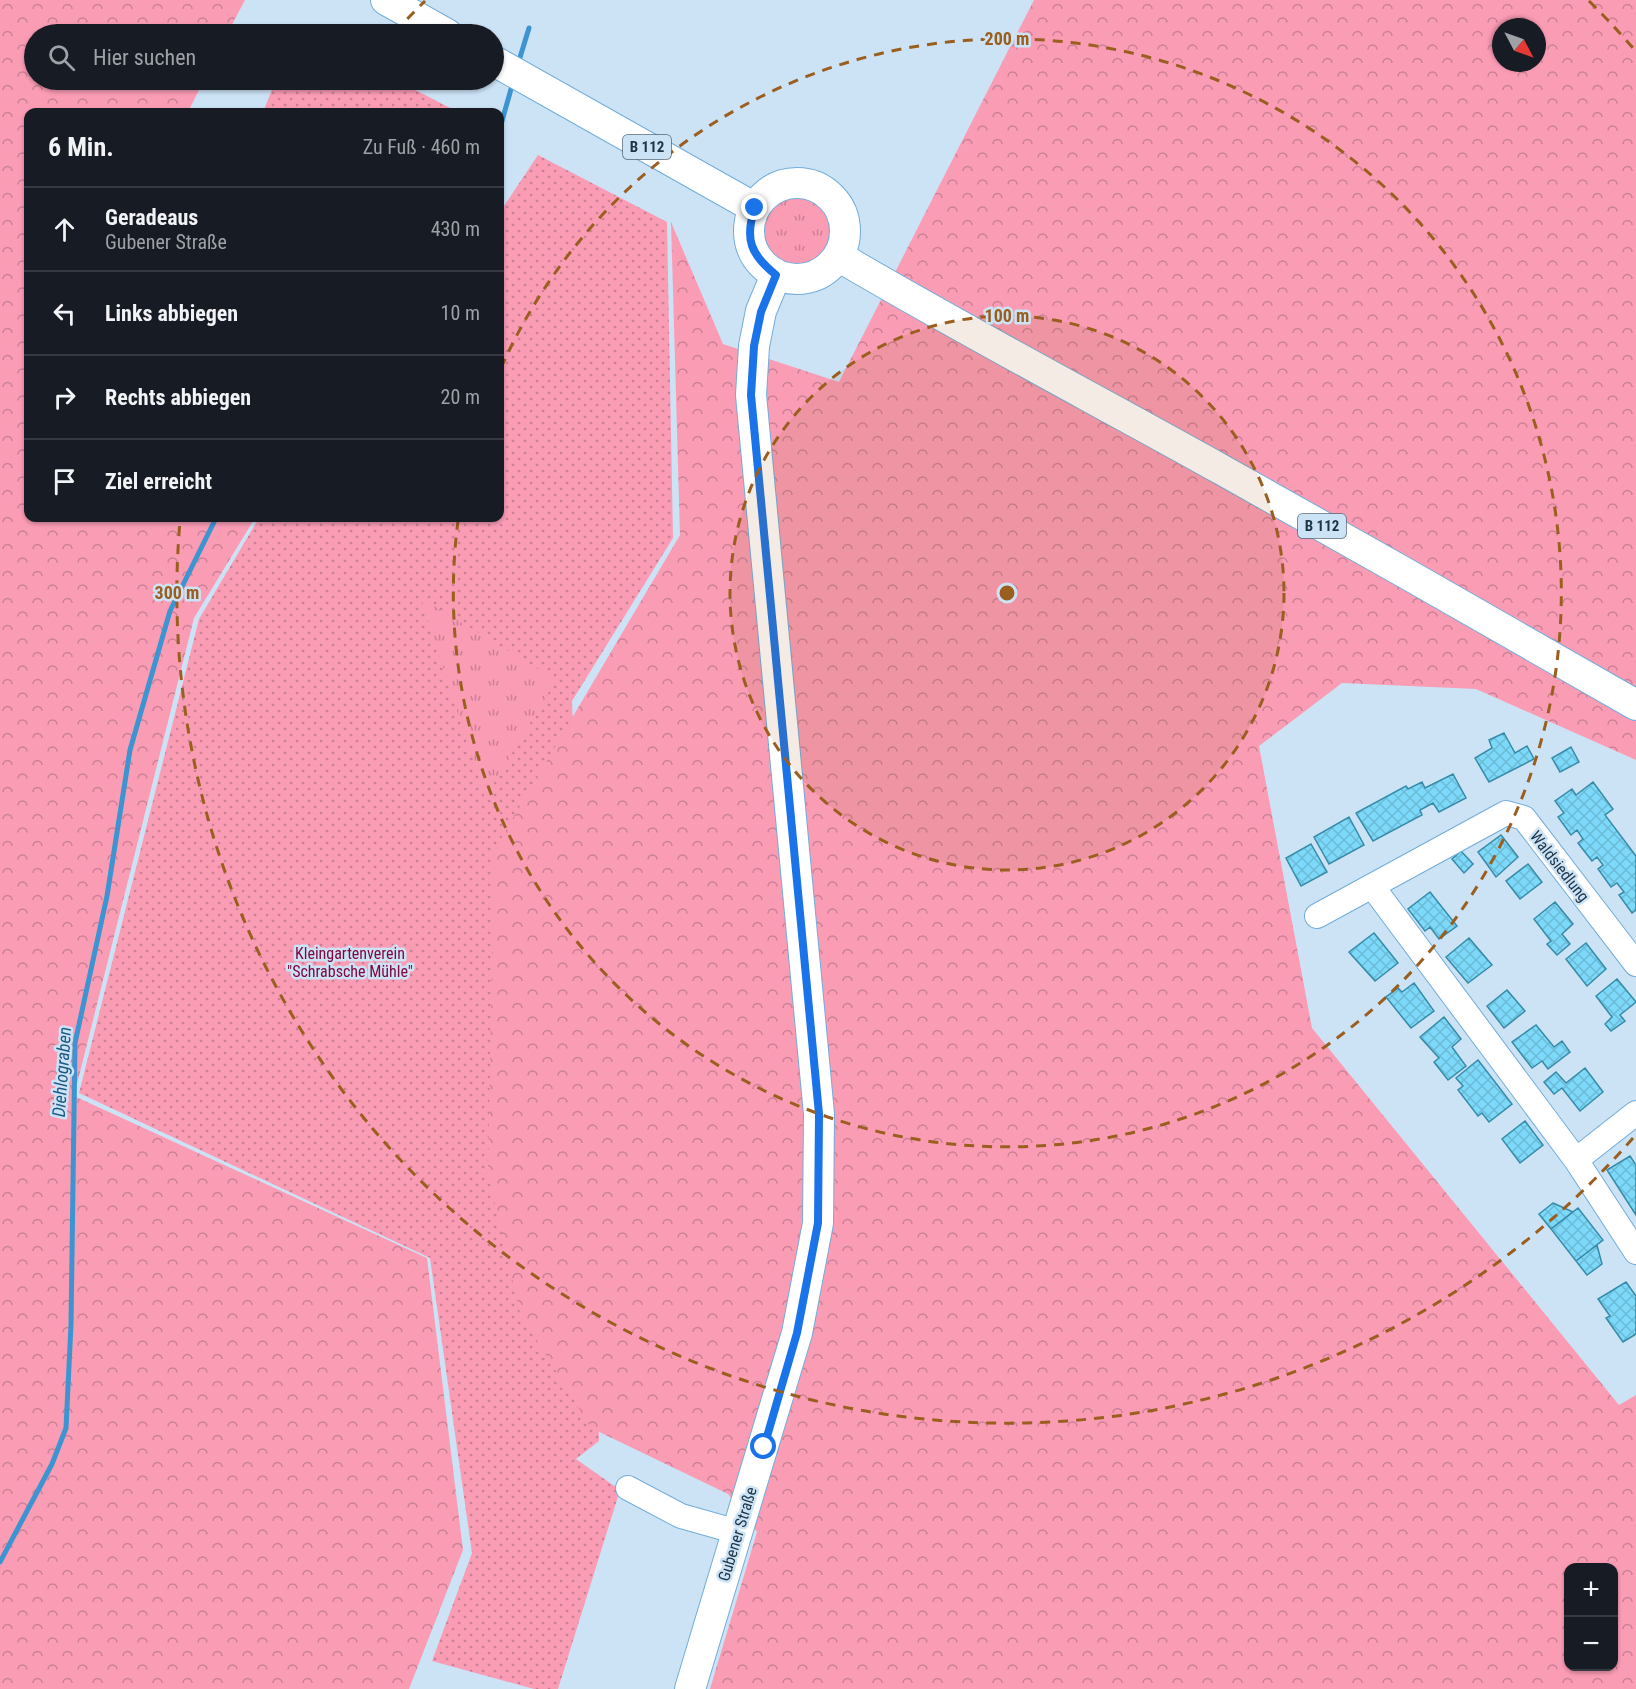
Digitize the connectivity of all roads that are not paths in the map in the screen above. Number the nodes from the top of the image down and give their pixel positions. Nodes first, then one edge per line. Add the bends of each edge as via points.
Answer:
1 (386, 0) edge
2 (429, 24) edge
3 (504, 67) edge
4 (755, 208) junction
5 (838, 256) junction
6 (776, 275) junction
7 (1636, 705) edge
8 (1372, 886) junction
9 (1317, 916) dead end
10 (1636, 964) edge
11 (1636, 1113) edge
12 (1576, 1160) junction
13 (1636, 1252) edge
14 (628, 1488) dead end
15 (738, 1532) junction
16 (690, 1689) edge

1 - 2 main road
3 - 4 main road, B 112
4 - 5 main road via 763,197 786,184 800,183 824,191 840,209 844,221 845,233
4 - 6 main road via 749,237 753,252
5 - 6 main road via 821,273 809,278
5 - 7 main road, B 112
6 - 15 main road, Gubener Straße via 761,312 751,395 819,1114 818,1223 797,1333
8 - 9 street, Waldsiedlung
8 - 10 street, Waldsiedlung via 1506,813 1524,818
8 - 12 street
11 - 12 street
12 - 13 street
14 - 15 street via 681,1516
15 - 16 main road, Gubener Straße

